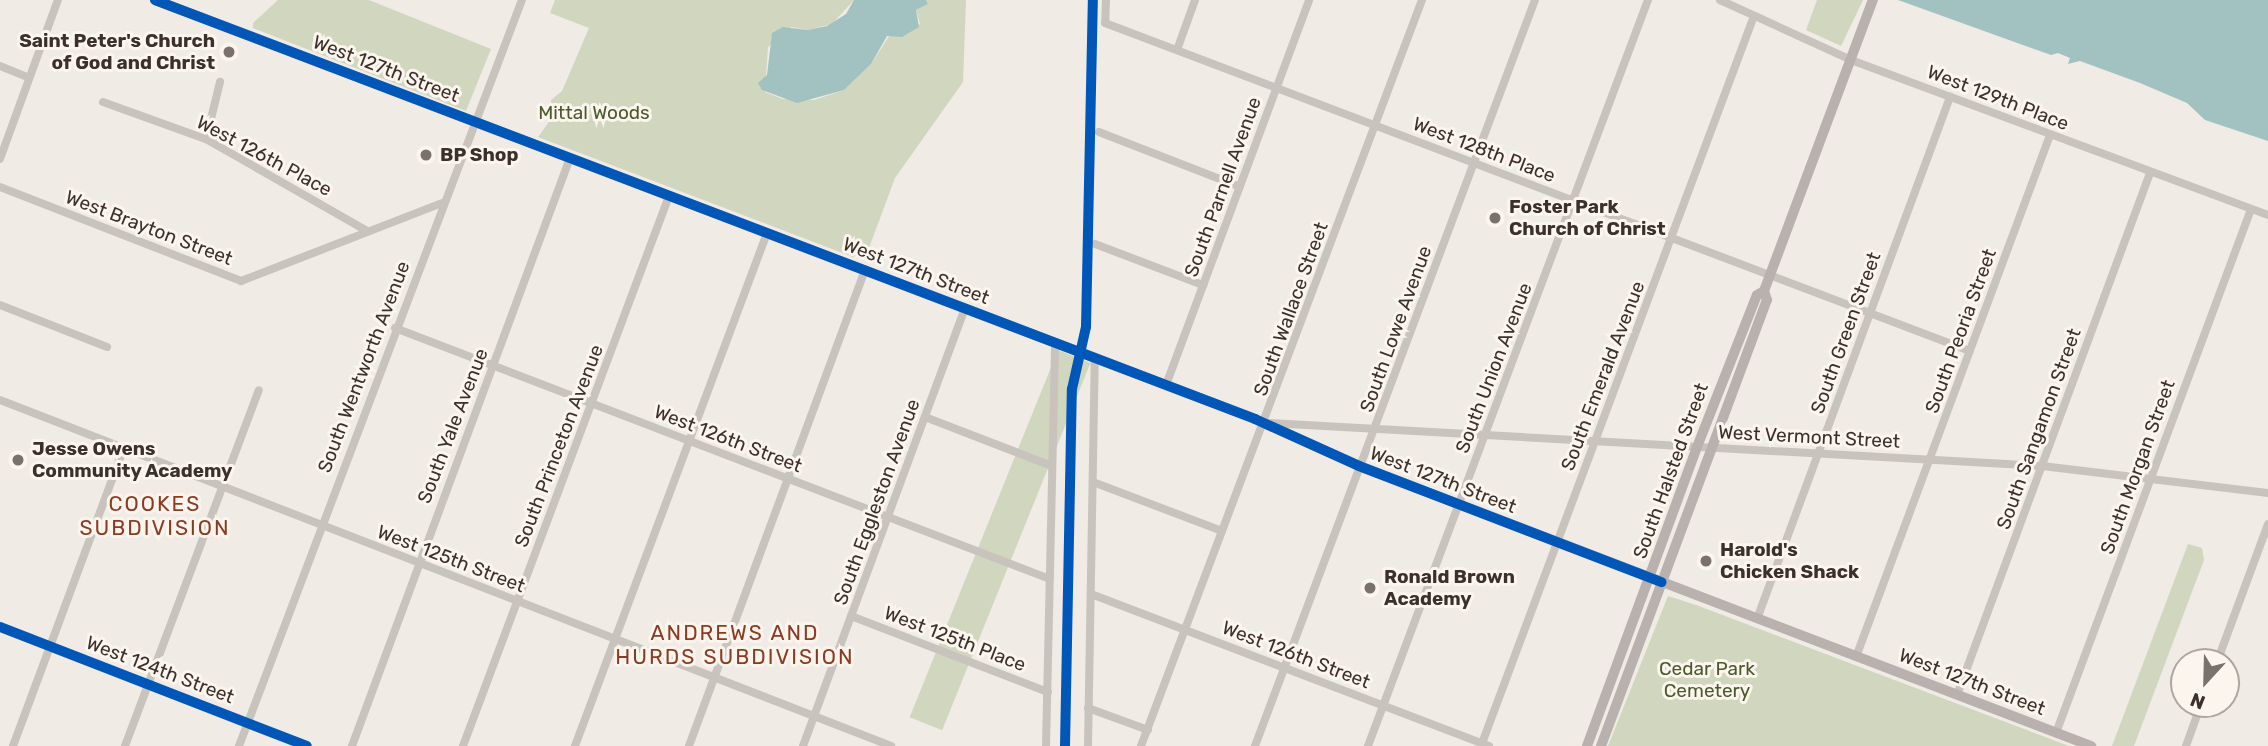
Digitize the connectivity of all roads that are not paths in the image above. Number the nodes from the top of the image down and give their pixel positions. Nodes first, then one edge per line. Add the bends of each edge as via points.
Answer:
1 (58, 0) edge
2 (155, 0) edge
3 (522, 0) edge
4 (1106, 0) edge
5 (1195, 0) edge
6 (1309, 0) edge
7 (1422, 0) edge
8 (1535, 0) edge
9 (1648, 0) edge
10 (1720, 0) edge
11 (1873, 0) edge
12 (1754, 16) junction
13 (1177, 50) junction
14 (1851, 60) junction
15 (0, 66) edge
16 (30, 78) junction
17 (220, 82) dead end
18 (1276, 88) junction
19 (1950, 97) junction
20 (103, 102) dead end
21 (473, 121) junction
22 (1376, 126) junction
23 (1099, 132) dead end
24 (2050, 135) junction
25 (206, 139) junction
26 (570, 158) junction
27 (0, 159) edge
28 (1474, 163) junction
29 (2150, 173) junction
30 (0, 187) edge
31 (1240, 187) junction
32 (669, 196) junction
33 (1573, 200) junction
34 (442, 203) junction
35 (2250, 212) junction
36 (2268, 215) edge
37 (368, 231) junction
38 (767, 233) junction
39 (1671, 237) junction
40 (1095, 244) dead end
41 (865, 271) junction
42 (1770, 275) junction
43 (1203, 285) junction
44 (1764, 291) junction
45 (0, 304) edge
46 (965, 308) junction
47 (1870, 313) junction
48 (396, 328) junction
49 (1055, 343) junction
50 (107, 347) dead end
51 (1970, 351) junction
52 (1095, 358) junction
53 (493, 365) junction
54 (1166, 385) junction
55 (259, 390) dead end
56 (0, 400) edge
57 (592, 404) junction
58 (925, 417) junction
59 (1264, 422) junction
60 (1374, 432) junction
61 (1485, 437) junction
62 (689, 441) junction
63 (1595, 442) junction
64 (1697, 447) junction
65 (124, 448) junction
66 (1711, 448) junction
67 (1818, 453) junction
68 (1930, 459) junction
69 (1052, 466) junction
70 (1359, 466) junction
71 (2042, 466) junction
72 (2150, 478) junction
73 (788, 479) junction
74 (1093, 482) junction
75 (222, 487) junction
76 (2268, 493) edge
77 (1459, 505) junction
78 (888, 517) junction
79 (2268, 524) edge
80 (321, 526) junction
81 (1222, 531) junction
82 (1557, 542) junction
83 (418, 563) junction
84 (1650, 578) junction
85 (1050, 579) junction
86 (1661, 582) junction
87 (1091, 594) junction
88 (518, 602) junction
89 (851, 616) junction
90 (1756, 619) junction
91 (0, 627) edge
92 (1185, 630) junction
93 (615, 639) junction
94 (50, 647) junction
95 (2222, 648) edge
96 (1856, 657) junction
97 (1284, 668) junction
98 (715, 678) junction
99 (148, 685) junction
100 (1048, 692) junction
101 (1957, 695) junction
102 (1383, 706) junction
103 (1088, 708) junction
104 (814, 716) junction
105 (2197, 718) edge
106 (247, 723) junction
107 (1148, 730) junction
108 (2056, 733) junction
109 (1484, 745) edge
110 (13, 746) edge
111 (125, 746) edge
112 (239, 746) edge
113 (307, 746) edge
114 (352, 746) edge
115 (463, 746) edge
116 (575, 746) edge
117 (689, 746) edge
118 (803, 746) edge
119 (891, 746) edge
120 (1046, 746) edge
121 (1088, 746) edge
122 (1142, 746) edge
123 (1255, 746) edge
124 (1368, 746) edge
125 (1587, 746) edge
126 (1601, 746) edge
127 (2091, 746) edge
128 (2186, 746) edge

1 - 16 street
2 - 21 main road, West 127th Street
3 - 21 street, South Wentworth Avenue
4 - 13 street, West 128th Place via 1105,23
5 - 13 street
6 - 18 street, South Parnell Avenue
7 - 22 street, South Wallace Street
8 - 28 street, South Lowe Avenue
9 - 33 street, South Union Avenue
10 - 12 street, West 129th Place
11 - 14 main road, South Halsted Street
12 - 14 street, West 129th Place
12 - 39 street, South Emerald Avenue
13 - 18 street, West 128th Place
14 - 19 street, West 129th Place
14 - 42 main road, South Halsted Street
15 - 16 street
16 - 27 street
17 - 25 street
18 - 22 street, West 128th Place
18 - 31 street, South Parnell Avenue
19 - 24 street, West 129th Place
19 - 47 street, South Green Street
20 - 25 street, West 126th Place
21 - 26 main road, West 127th Street
21 - 34 street, South Wentworth Avenue
22 - 28 street, West 128th Place
22 - 59 street, South Wallace Street
23 - 31 street
24 - 29 street, West 129th Place
24 - 51 street, South Peoria Street
25 - 37 street, West 126th Place
26 - 32 main road, West 127th Street
26 - 53 street, South Yale Avenue
28 - 33 street, West 128th Place
28 - 60 street, South Lowe Avenue
29 - 35 street, West 129th Place
29 - 71 street, South Sangamon Street
30 - 37 street, West Brayton Street via 241,281
31 - 43 street, South Parnell Avenue
32 - 38 main road, West 127th Street
32 - 57 street, South Princeton Avenue
33 - 39 street, West 128th Place
33 - 61 street, South Union Avenue
34 - 37 street, West Brayton Street
34 - 48 street, South Wentworth Avenue
35 - 36 street, West 129th Place
35 - 72 street, South Morgan Street
38 - 41 main road, West 127th Street
38 - 62 street
39 - 42 street, West 128th Place
39 - 63 street, South Emerald Avenue
40 - 43 street
41 - 46 main road, West 127th Street
41 - 73 street
42 - 44 main road, South Halsted Street
42 - 47 street, West 128th Place
43 - 54 street, South Parnell Avenue
44 - 64 main road, South Halsted Street via 1757,295
44 - 66 main road, South Halsted Street via 1767,300
45 - 50 street
46 - 49 main road, West 127th Street
46 - 58 street, South Eggleston Avenue
47 - 51 street, West 128th Place
47 - 67 street, South Green Street
48 - 53 street, West 126th Street
48 - 80 street, South Wentworth Avenue
49 - 52 main road, West 127th Street
49 - 69 street
51 - 68 street, South Peoria Street
52 - 54 main road, West 127th Street
52 - 74 street
53 - 57 street, West 126th Street
53 - 83 street, South Yale Avenue
54 - 59 main road, West 127th Street
55 - 75 street
56 - 65 street, West 125th Street
57 - 62 street, West 126th Street
57 - 88 street, South Princeton Avenue
58 - 69 street
58 - 78 street, South Eggleston Avenue
59 - 60 street, West Vermont Street
59 - 70 main road, West 127th Street
59 - 81 street, South Wallace Street
60 - 61 street, West Vermont Street
60 - 70 street, South Lowe Avenue
61 - 63 street, West Vermont Street
61 - 77 street, South Union Avenue
62 - 73 street, West 126th Street
62 - 93 street
63 - 64 street, West Vermont Street
63 - 82 street, South Emerald Avenue
64 - 66 street, West Vermont Street
64 - 84 main road, South Halsted Street
65 - 75 street, West 125th Street
65 - 94 street
66 - 67 street, West Vermont Street
66 - 86 main road, South Halsted Street
67 - 68 street, West Vermont Street
67 - 90 street, South Green Street
68 - 71 street, West Vermont Street
68 - 96 street, South Peoria Street
69 - 85 street
70 - 77 main road, West 127th Street
70 - 97 street, South Lowe Avenue
71 - 72 street, West Vermont Street
71 - 101 street, South Sangamon Street
72 - 76 street, West Vermont Street
72 - 108 street, South Morgan Street
73 - 78 street, West 126th Street
73 - 98 street
74 - 81 street
74 - 87 street
75 - 80 street, West 125th Street
75 - 99 street
77 - 82 main road, West 127th Street
77 - 102 street, South Union Avenue
78 - 85 street, West 126th Street
78 - 89 street, South Eggleston Avenue
79 - 95 street
80 - 83 street, West 125th Street
80 - 106 street, South Wentworth Avenue
81 - 92 street, South Wallace Street
82 - 84 main road, West 127th Street
82 - 109 street, South Emerald Avenue
83 - 88 street, West 125th Street
83 - 114 street, South Yale Avenue
84 - 86 main road, West 127th Street
84 - 125 main road, South Halsted Street
85 - 100 street
86 - 90 main road, West 127th Street
86 - 126 main road, South Halsted Street
87 - 92 street, West 126th Street
87 - 103 street
88 - 93 street, West 125th Street
88 - 115 street, South Princeton Avenue
89 - 100 street, West 125th Place
89 - 104 street, South Eggleston Avenue
90 - 96 main road, West 127th Street
91 - 94 street, West 124th Street
92 - 97 street, West 126th Street
92 - 107 street, South Wallace Street
93 - 98 street, West 125th Street
93 - 116 street
94 - 99 street, West 124th Street
94 - 110 street
96 - 101 main road, West 127th Street
97 - 102 street, West 126th Street
97 - 123 street, South Lowe Avenue
98 - 104 street, West 125th Street
98 - 117 street
99 - 106 street, West 124th Street
99 - 111 street
100 - 120 street
101 - 108 main road, West 127th Street
102 - 109 street, West 126th Street
102 - 124 street, South Union Avenue
103 - 107 street
103 - 121 street
104 - 118 street, South Eggleston Avenue
104 - 119 street, West 125th Street
105 - 128 street
106 - 112 street, South Wentworth Avenue
106 - 113 street, West 124th Street
107 - 122 street, South Wallace Street
108 - 127 main road, West 127th Street

